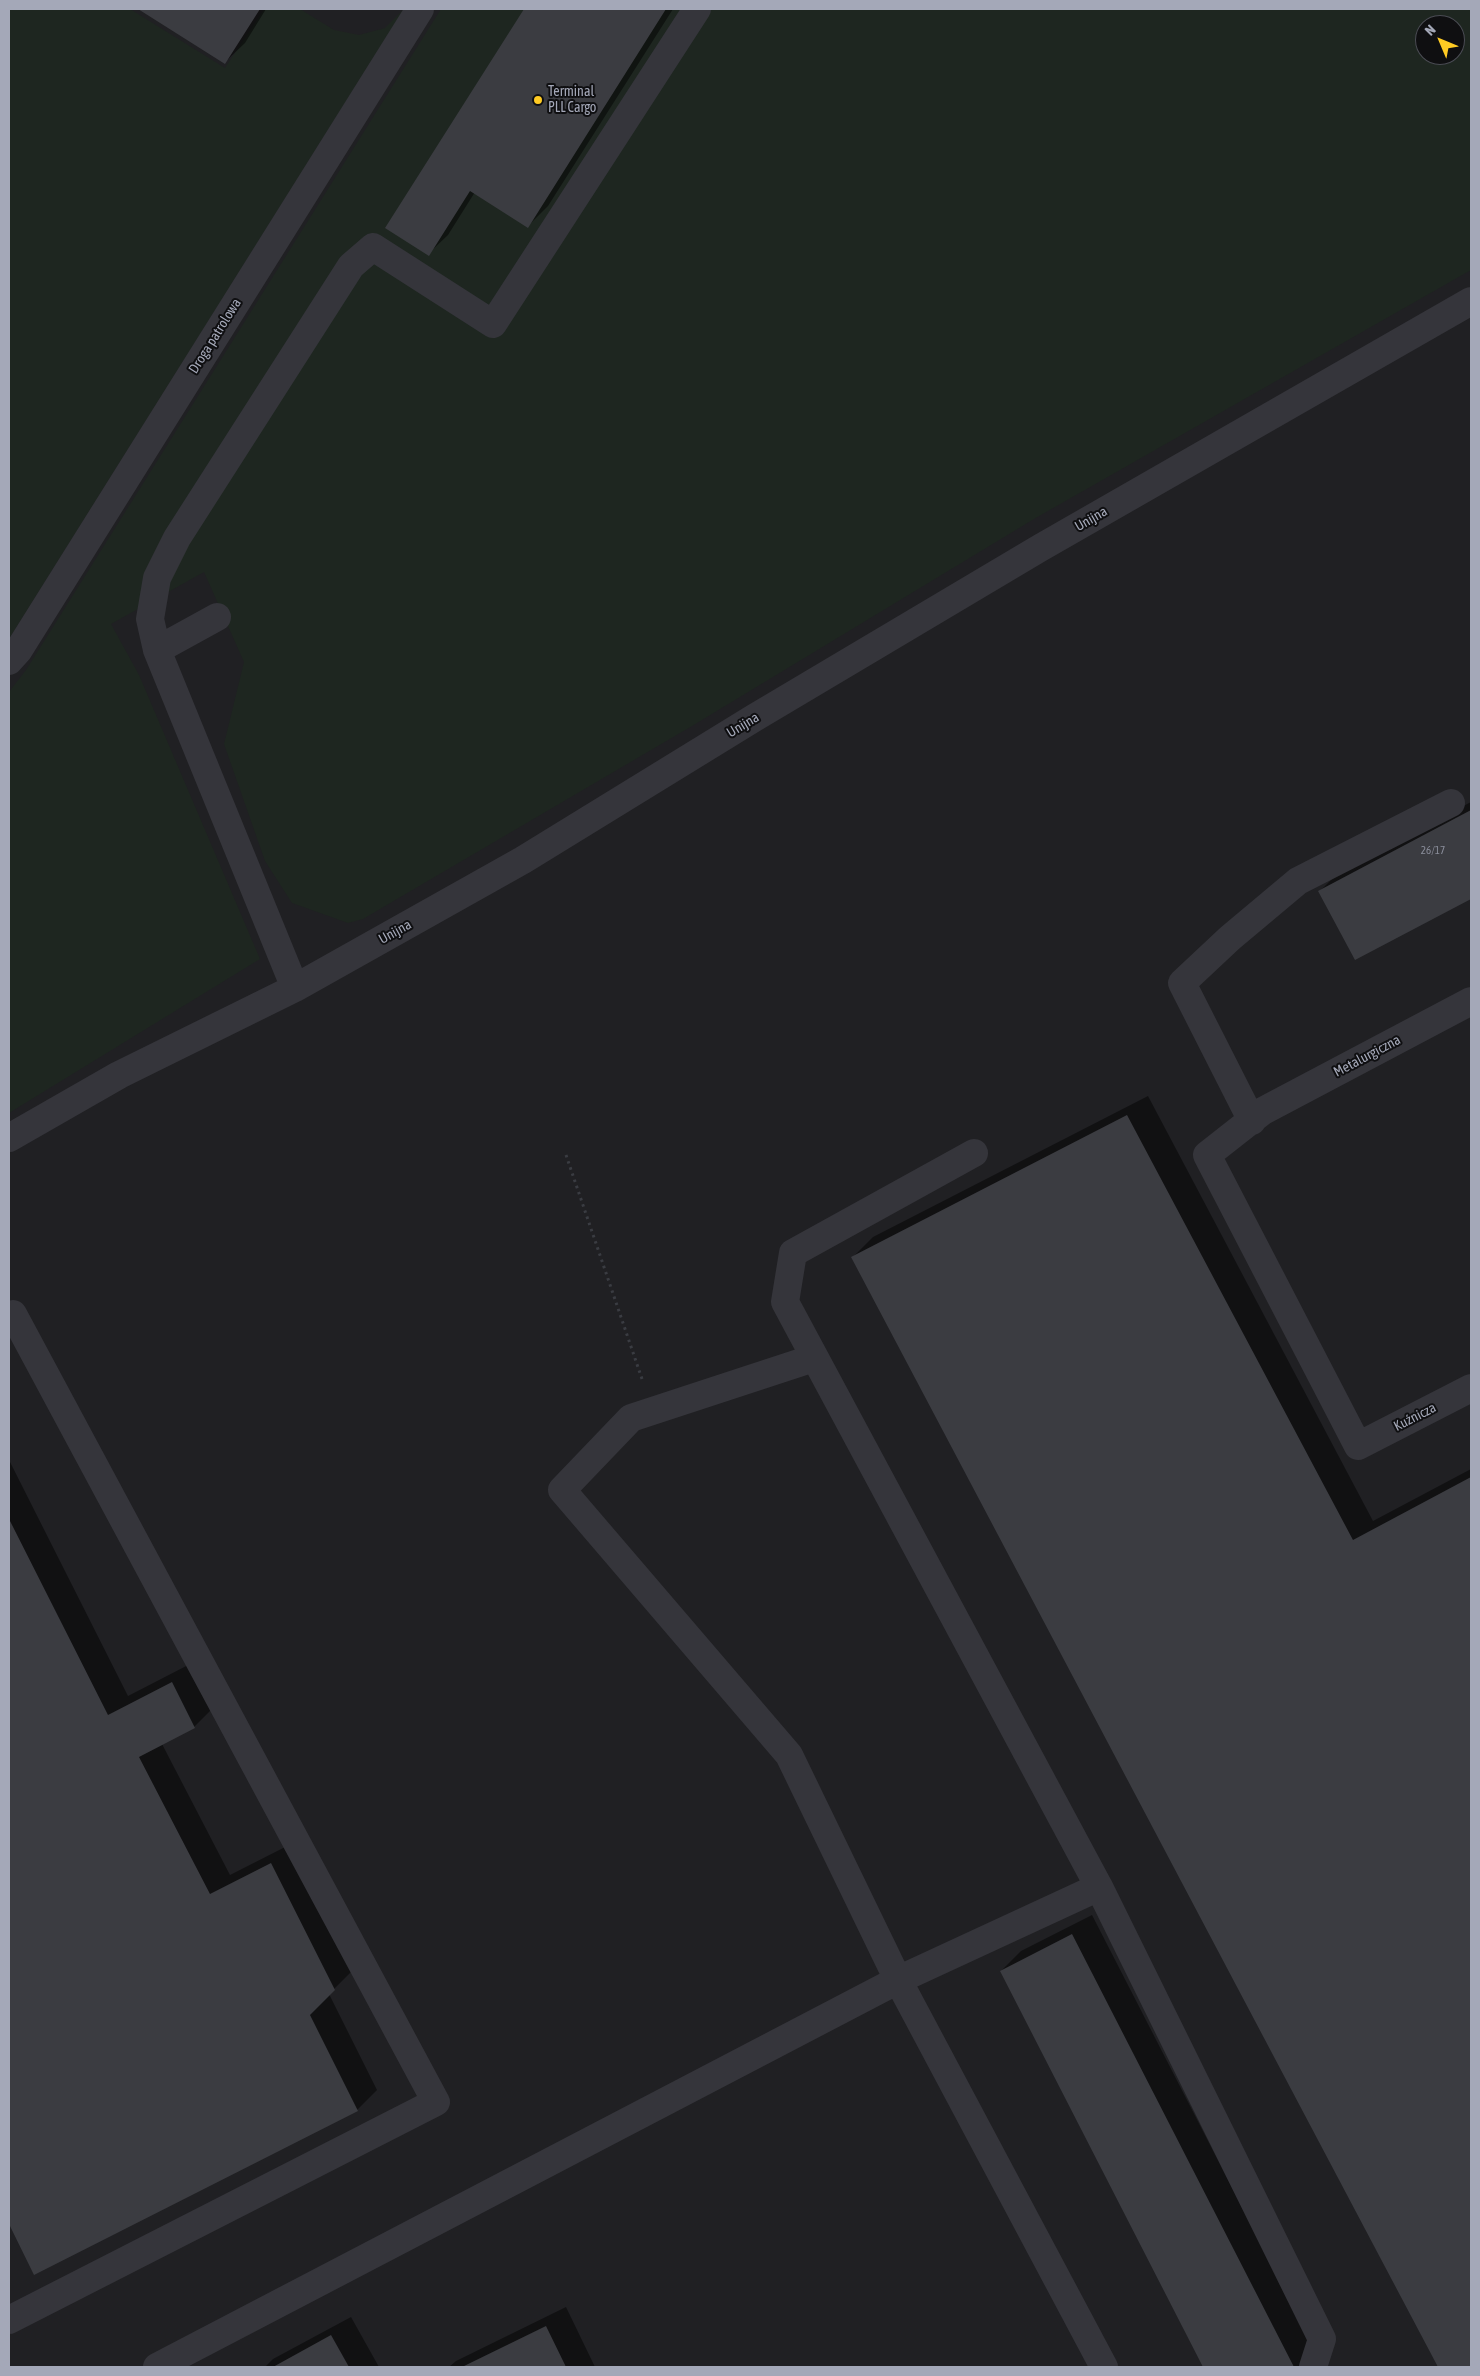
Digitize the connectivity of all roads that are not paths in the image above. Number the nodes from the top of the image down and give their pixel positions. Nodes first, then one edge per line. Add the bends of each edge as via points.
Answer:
1 (420, 9) edge
2 (697, 9) edge
3 (1471, 301) edge
4 (216, 617) dead end
5 (157, 650) junction
6 (9, 661) edge
7 (1451, 802) dead end
8 (294, 988) junction
9 (1471, 1001) edge
10 (1257, 1116) junction
11 (9, 1138) edge
12 (974, 1153) dead end
13 (9, 1316) edge
14 (814, 1358) junction
15 (1471, 1388) edge
16 (1358, 1446) joint
17 (1099, 1887) junction
18 (898, 1980) junction
19 (9, 2320) edge
20 (157, 2367) edge
21 (1104, 2367) edge
22 (1313, 2367) edge

1 - 6 street, Droga patrolowa
2 - 5 street via 493,324 373,248 351,266 176,538 157,578 150,619
3 - 8 street, Unijna via 1040,548 523,860
4 - 5 street
5 - 8 street
7 - 10 street via 1298,882 1182,983
8 - 11 street, Unijna via 119,1075
9 - 10 street, Metalurgiczna
10 - 16 street, Metalurgiczna via 1207,1155
12 - 14 street via 793,1253 785,1302
13 - 19 street via 13,1314 436,2102
14 - 17 street
14 - 18 street via 631,1418 562,1490 790,1755
15 - 16 street, Kuźnicza
17 - 18 street
17 - 22 street via 1322,2339
18 - 20 street
18 - 21 street

